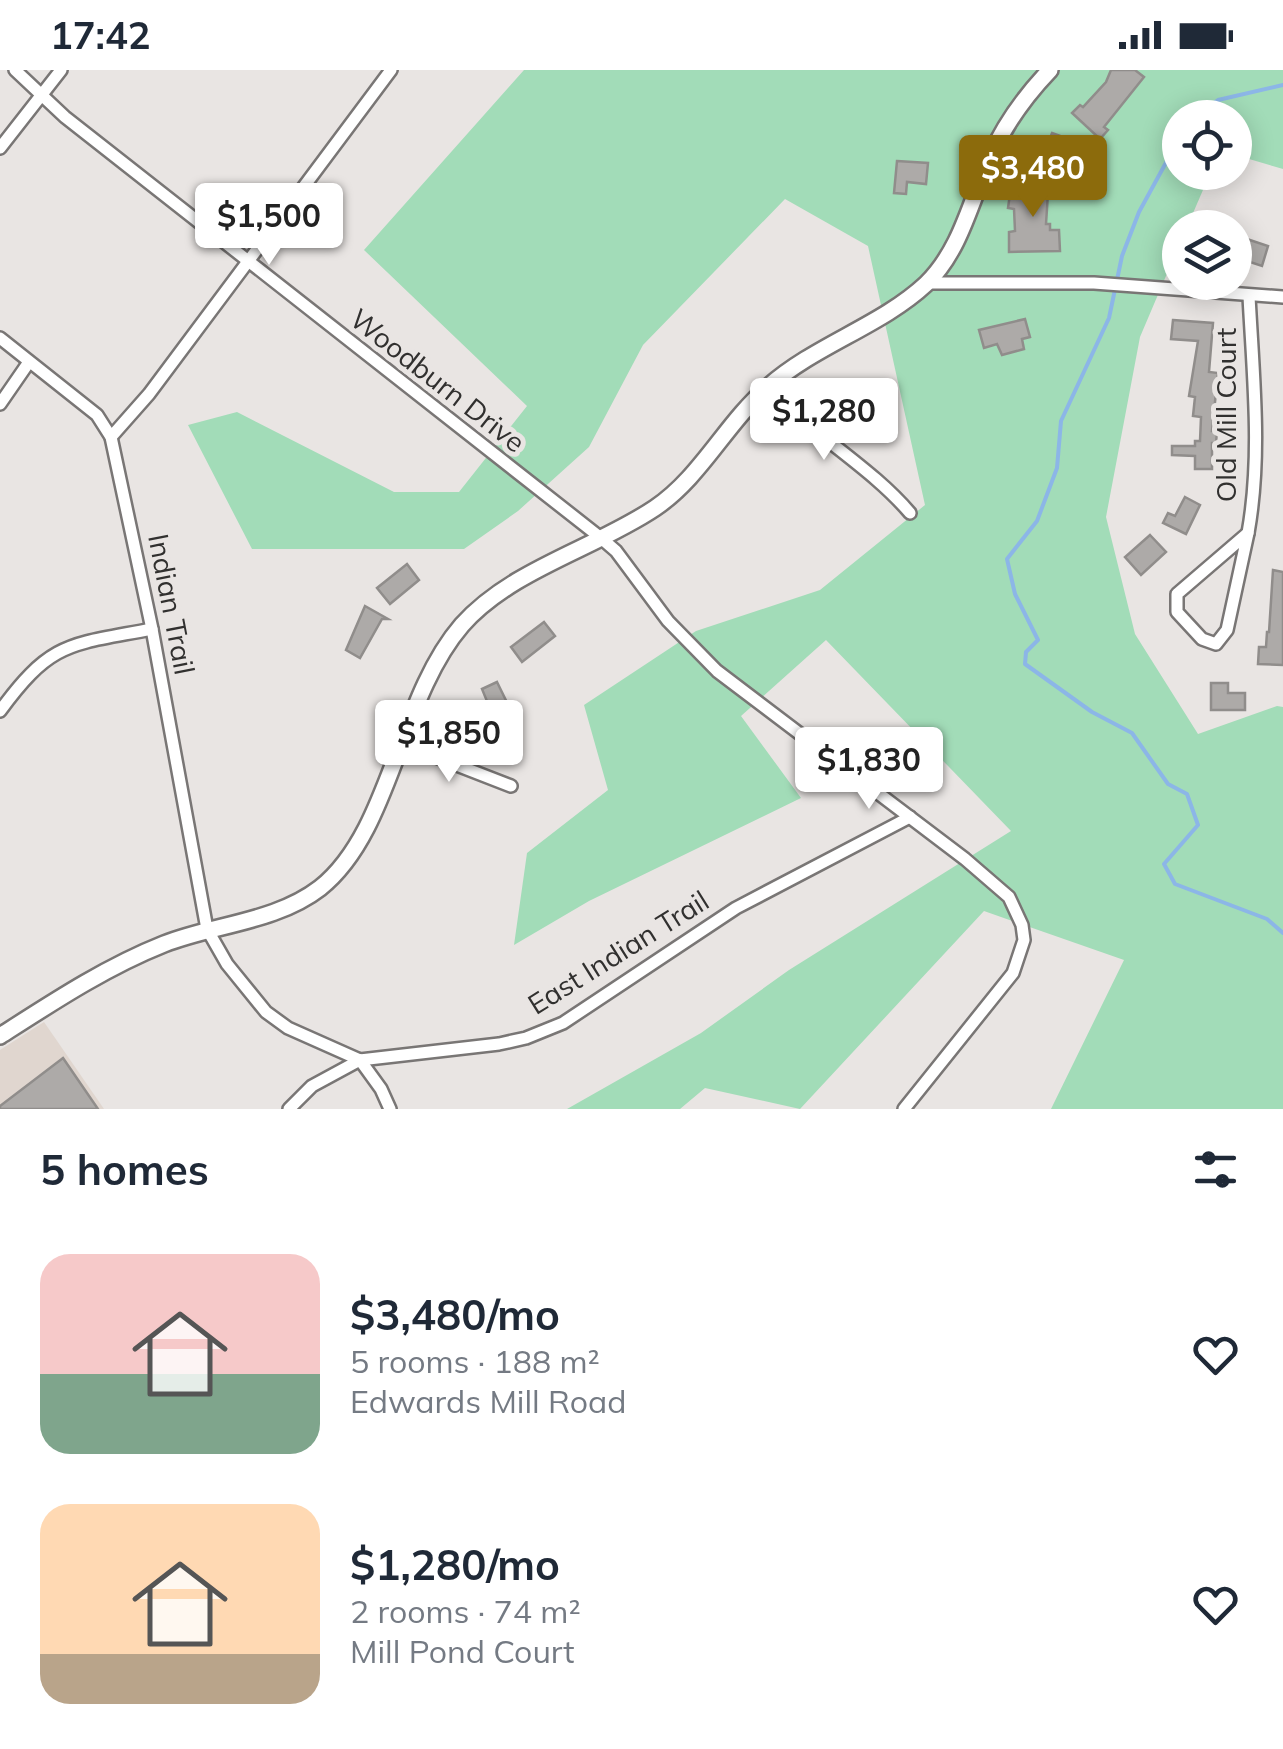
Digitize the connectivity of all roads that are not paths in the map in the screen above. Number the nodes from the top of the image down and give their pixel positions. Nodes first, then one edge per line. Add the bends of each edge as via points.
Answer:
1 (15, 70) edge
2 (61, 70) edge
3 (391, 70) edge
4 (1050, 70) edge
5 (42, 94) junction
6 (0, 148) edge
7 (248, 262) junction
8 (926, 284) junction
9 (1162, 288) edge
10 (1252, 296) edge
11 (1283, 298) edge
12 (1249, 300) edge
13 (0, 338) edge
14 (30, 362) junction
15 (768, 386) junction
16 (0, 404) edge
17 (111, 438) junction
18 (910, 513) dead end
19 (1248, 533) junction
20 (601, 538) junction
21 (152, 629) junction
22 (0, 711) edge
23 (400, 743) junction
24 (512, 786) dead end
25 (910, 817) junction
26 (208, 929) junction
27 (0, 1036) edge
28 (360, 1060) junction
29 (290, 1109) edge
30 (390, 1109) edge
31 (904, 1109) edge

1 - 5 street, Woodburn Drive
2 - 5 street
3 - 7 street
4 - 8 street via 1002,132 958,238
5 - 6 street
5 - 7 street, Woodburn Drive
7 - 17 street
7 - 20 street, Woodburn Drive
8 - 9 street via 1094,282
8 - 15 street
10 - 11 street
12 - 19 street, Old Mill Court via 1256,455
13 - 14 street, Indian Trail
14 - 16 street
14 - 17 street, Indian Trail via 97,416
15 - 18 street
15 - 20 street via 674,493
17 - 21 street, Indian Trail
19 - 19 street, Old Mill Court via 1227,630 1216,644 1207,642 1177,612 1177,594
20 - 23 street via 502,592 466,620 432,666
20 - 25 street, Woodburn Drive via 717,671
21 - 22 street via 60,650 35,666
21 - 26 street, Indian Trail
23 - 24 street
23 - 26 street via 358,844 330,879 286,908
25 - 28 street, East Indian Trail via 736,908 550,1029 498,1044
25 - 31 street, Woodburn Drive via 1008,897 1024,940 1012,973
26 - 27 street via 124,962
26 - 28 street via 266,1012
28 - 29 street via 312,1086
28 - 30 street

